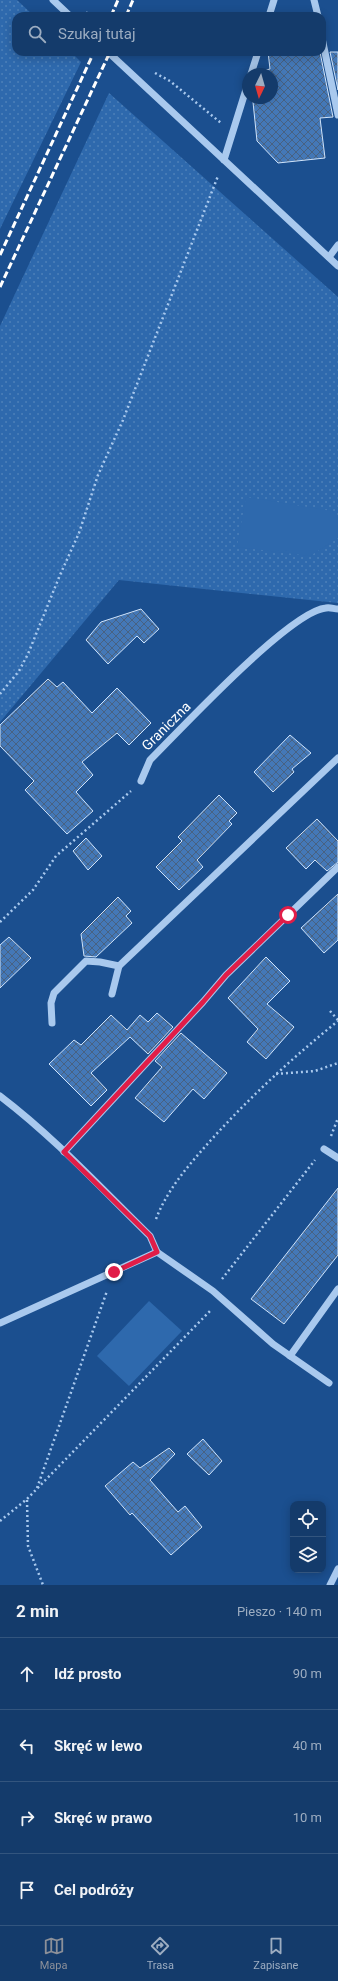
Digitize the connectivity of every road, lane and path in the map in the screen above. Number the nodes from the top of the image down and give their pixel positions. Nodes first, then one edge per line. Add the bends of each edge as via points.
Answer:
1 (53, 0) edge
2 (274, 0) edge
3 (314, 0) edge
4 (66, 12) edge
5 (270, 12) edge
6 (317, 12) edge
7 (112, 56) edge
8 (257, 56) edge
9 (326, 56) edge
10 (253, 68) edge
11 (149, 70) dead end
12 (242, 102) edge
13 (338, 115) edge
14 (232, 133) junction
15 (224, 160) junction
16 (338, 245) edge
17 (329, 257) junction
18 (338, 266) edge
19 (338, 609) edge
20 (0, 694) edge
21 (338, 758) edge
22 (141, 781) joint
23 (338, 867) edge
24 (0, 922) edge
25 (119, 966) junction
26 (112, 994) dead end
27 (330, 1011) dead end
28 (338, 1021) edge
29 (52, 1023) dead end
30 (338, 1063) edge
31 (276, 1074) junction
32 (0, 1096) edge
33 (338, 1118) edge
34 (324, 1149) junction
35 (64, 1152) junction
36 (338, 1158) edge
37 (150, 1236) junction
38 (157, 1252) junction
39 (114, 1272) junction
40 (338, 1289) edge
41 (213, 1291) junction
42 (222, 1299) junction
43 (0, 1323) edge
44 (290, 1356) junction
45 (329, 1383) dead end
46 (36, 1490) junction
47 (27, 1499) junction
48 (0, 1521) edge
49 (338, 1569) edge
50 (43, 1585) edge
51 (330, 1585) edge

1 - 4 street
2 - 5 street
3 - 6 street
7 - 15 street
8 - 10 street
9 - 13 street
11 - 14 path via 170,81
12 - 14 street
14 - 15 street
15 - 17 street
15 - 20 path via 123,420 98,475 79,533 28,654 19,671
16 - 17 street
17 - 18 street
19 - 22 street, Graniczna via 325,608 291,624 150,760
21 - 25 street
22 - 24 path via 56,856 33,890
23 - 35 street via 226,975
25 - 26 street
25 - 29 street via 86,962 54,993 51,1003
27 - 28 path
28 - 31 path
30 - 31 path via 315,1071
31 - 37 path via 234,1115 177,1179 164,1199
32 - 35 street via 18,1109
33 - 34 path via 330,1141
34 - 36 street
34 - 41 path
35 - 37 street
37 - 38 street
38 - 39 street
38 - 41 street
39 - 43 street
39 - 46 path
40 - 44 street
41 - 42 street
42 - 44 street
42 - 46 path
44 - 45 street
46 - 47 path
47 - 48 path
47 - 50 path via 28,1546
49 - 51 street

